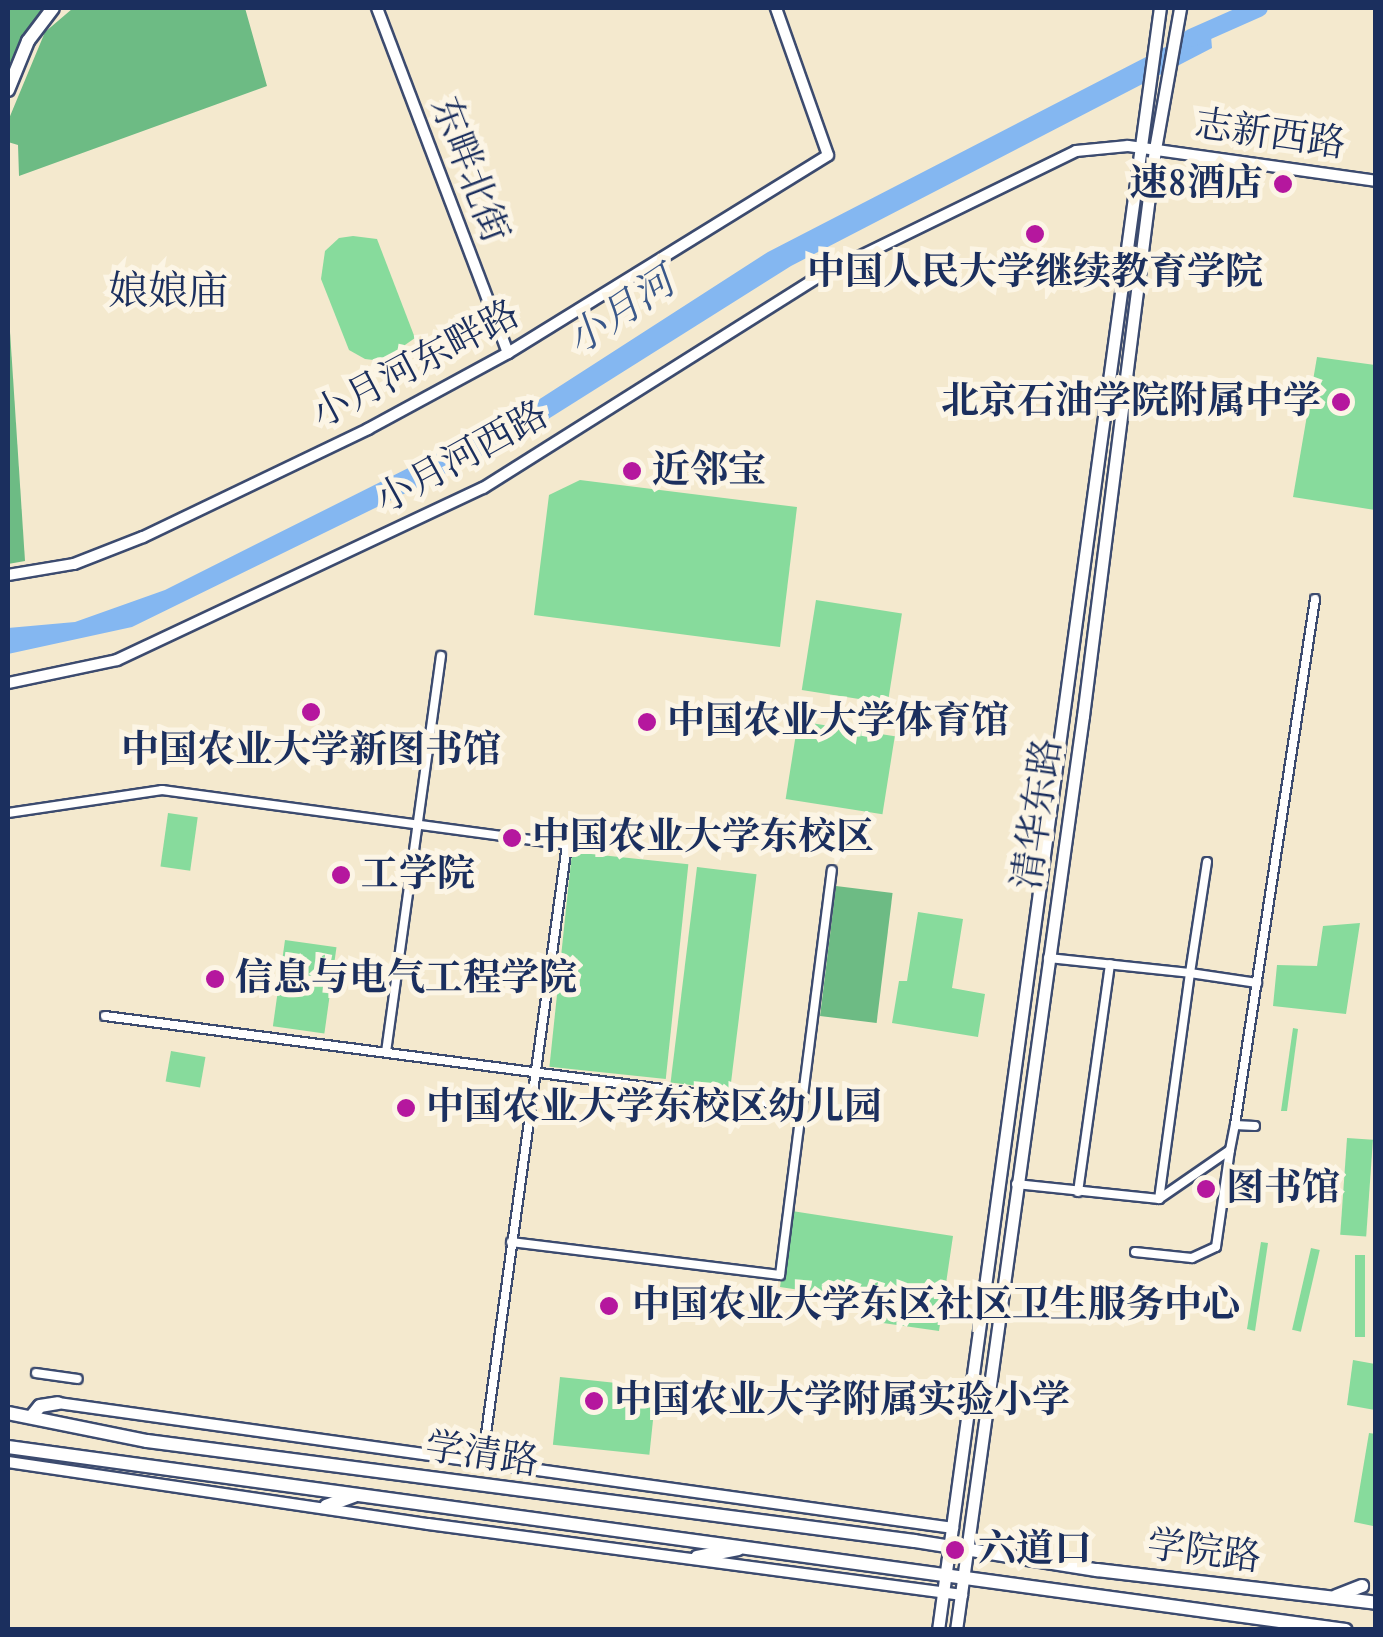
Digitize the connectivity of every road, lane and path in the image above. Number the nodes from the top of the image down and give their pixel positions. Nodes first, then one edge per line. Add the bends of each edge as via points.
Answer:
1 (53, 8) edge
2 (377, 8) edge
3 (776, 8) edge
4 (1160, 8) edge
5 (1179, 9) edge
6 (8, 90) edge
7 (1140, 148) junction
8 (1155, 150) junction
9 (1376, 181) edge
10 (508, 353) junction
11 (1088, 511) junction
12 (1110, 514) junction
13 (8, 575) edge
14 (1315, 598) dead end
15 (440, 656) dead end
16 (8, 683) edge
17 (8, 813) edge
18 (418, 823) junction
19 (1207, 862) dead end
20 (832, 870) dead end
21 (1047, 958) junction
22 (1110, 964) junction
23 (1190, 973) junction
24 (1257, 984) junction
25 (106, 1016) dead end
26 (386, 1052) junction
27 (535, 1071) junction
28 (800, 1106) junction
29 (1235, 1125) junction
30 (1255, 1126) dead end
31 (1230, 1150) junction
32 (1016, 1184) junction
33 (1078, 1192) junction
34 (1159, 1199) junction
35 (511, 1242) junction
36 (1135, 1252) dead end
37 (36, 1373) dead end
38 (78, 1379) dead end
39 (58, 1403) joint
40 (8, 1413) edge
41 (31, 1417) junction
42 (486, 1434) dead end
43 (8, 1447) edge
44 (8, 1462) edge
45 (356, 1495) junction
46 (326, 1506) junction
47 (953, 1528) junction
48 (743, 1548) junction
49 (950, 1548) junction
50 (966, 1551) junction
51 (697, 1557) junction
52 (946, 1575) junction
53 (964, 1578) junction
54 (1362, 1586) dead end
55 (944, 1592) junction
56 (962, 1595) junction
57 (1332, 1598) junction
58 (1376, 1602) edge
59 (1242, 1617) junction
60 (938, 1630) edge
61 (956, 1630) edge
62 (1270, 1630) edge
63 (1346, 1630) edge

1 - 6 main road via 28,41
2 - 10 street, 东畔北街
3 - 10 street, 小月河东畔路 via 828,155
4 - 7 main road, 清华东路
5 - 8 main road, 清华东路
7 - 8 street, 小月河西路
7 - 11 main road, 清华东路
7 - 16 street, 小月河西路 via 1076,151 820,276 484,488 117,660
8 - 9 street, 志新西路
8 - 12 main road, 清华东路
10 - 13 street, 小月河东畔路 via 368,429 142,536 74,564
11 - 12 main road
11 - 47 main road, 清华东路
12 - 21 main road, 清华东路
14 - 24 street
15 - 18 street
17 - 18 street via 162,790
18 - 26 street
18 - 27 street via 566,845
19 - 23 street
20 - 28 street
21 - 22 street
21 - 32 main road, 清华东路
22 - 23 street
22 - 33 street
23 - 24 street
23 - 34 street
24 - 29 street
25 - 26 street
26 - 27 street
27 - 28 street
27 - 35 street
28 - 35 street via 780,1275
29 - 30 street
29 - 31 street
31 - 34 street
31 - 36 street via 1216,1247 1192,1258
32 - 33 street
32 - 50 main road, 清华东路
33 - 34 street
35 - 42 street
37 - 38 street
39 - 41 main road via 40,1406
39 - 47 street, 学清路
40 - 41 main road, 学清路
41 - 49 main road, 学清路 via 147,1441
43 - 45 main road, 学清路
44 - 46 street, 学清路
45 - 46 main road
45 - 48 main road, 学清路
46 - 51 street, 学清路
47 - 49 main road, 清华东路
48 - 51 main road
48 - 52 main road, 学清路
49 - 50 main road, 学清路
49 - 52 main road, 清华东路
50 - 53 main road, 清华东路
50 - 57 main road, 学院路
51 - 55 street, 学清路
52 - 53 main road, 学院路
52 - 55 main road, 清华东路
53 - 56 main road, 清华东路
53 - 59 main road, 学院路
54 - 57 main road
55 - 56 street, 学清路
55 - 60 main road, 清华东路
56 - 61 main road, 清华东路
57 - 58 main road, 学院路
59 - 62 main road
59 - 63 main road, 学院路

